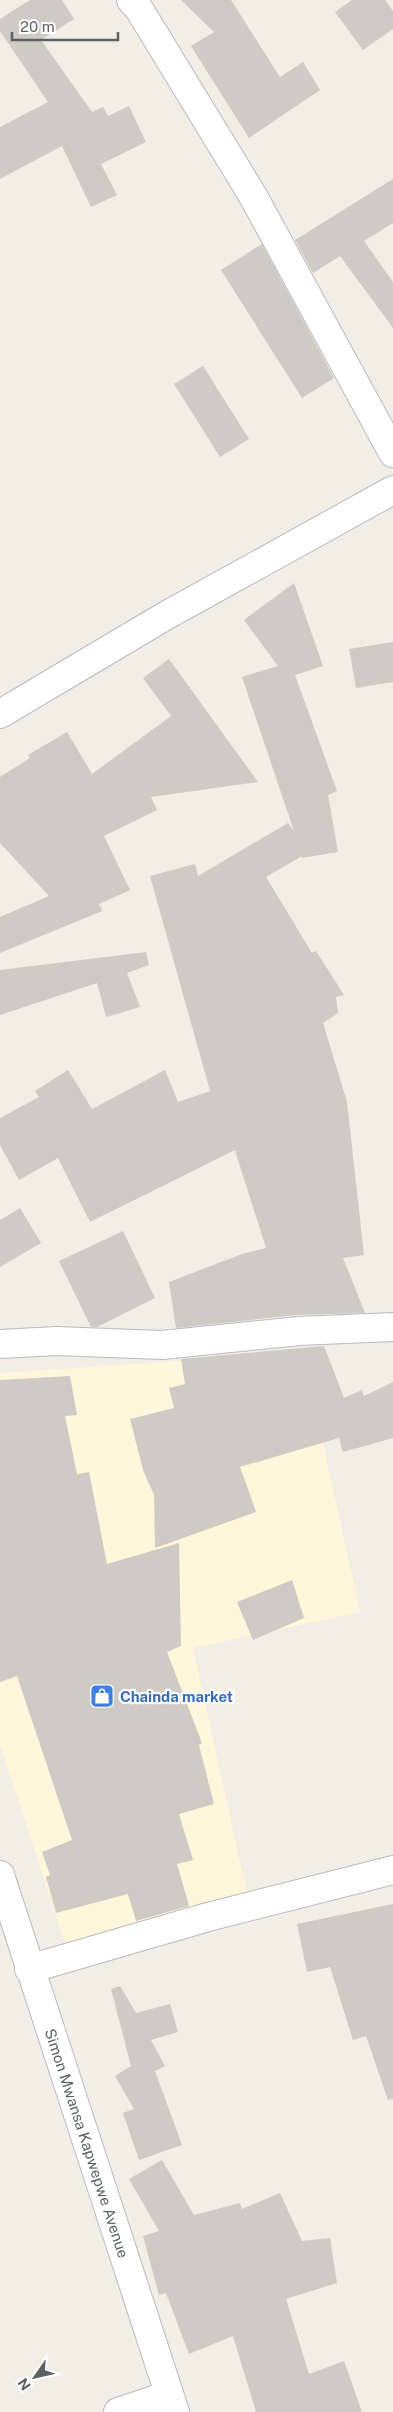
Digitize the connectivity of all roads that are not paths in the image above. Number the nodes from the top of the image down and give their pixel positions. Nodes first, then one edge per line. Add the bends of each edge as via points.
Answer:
1 (131, 0) edge
2 (393, 453) edge
3 (393, 490) edge
4 (0, 714) edge
5 (393, 1327) edge
6 (0, 1344) edge
7 (393, 1870) edge
8 (0, 1875) edge
9 (29, 1968) junction
10 (172, 2404) edge
11 (118, 2412) edge

1 - 2 street via 253,196
3 - 4 street via 167,615
5 - 6 street via 299,1331 162,1345
7 - 9 street via 208,1917
8 - 9 street, Simon Mwansa Kapwepwe Avenue
9 - 10 street, Simon Mwansa Kapwepwe Avenue
10 - 11 street

